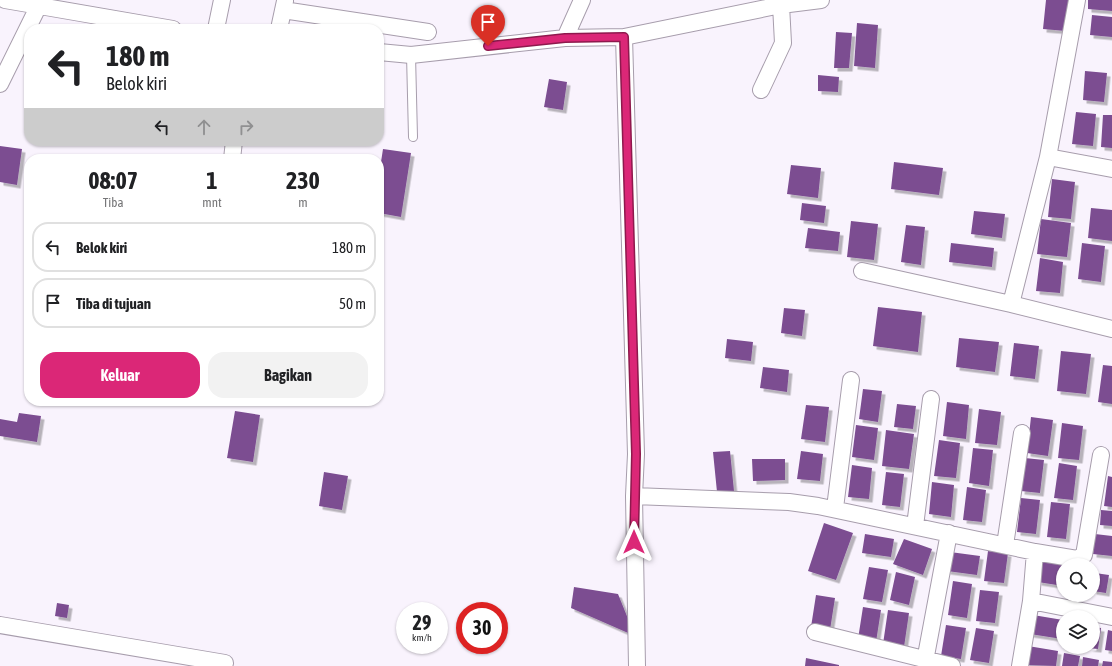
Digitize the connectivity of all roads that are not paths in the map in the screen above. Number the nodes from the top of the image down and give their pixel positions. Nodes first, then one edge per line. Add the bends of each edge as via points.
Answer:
1 (5, 0) edge
2 (222, 0) edge
3 (582, 0) edge
4 (821, 0) edge
5 (1077, 0) edge
6 (39, 5) junction
7 (284, 5) edge
8 (781, 5) junction
9 (30, 24) edge
10 (145, 24) edge
11 (217, 24) edge
12 (280, 24) edge
13 (428, 32) dead end
14 (24, 35) edge
15 (624, 37) junction
16 (565, 38) junction
17 (384, 52) edge
18 (411, 55) junction
19 (0, 84) edge
20 (761, 90) dead end
21 (413, 137) dead end
22 (1048, 157) junction
23 (1112, 169) edge
24 (862, 271) dead end
25 (1011, 304) junction
26 (1112, 329) edge
27 (851, 380) dead end
28 (931, 399) dead end
29 (1022, 433) dead end
30 (1101, 455) dead end
31 (634, 496) junction
32 (835, 508) junction
33 (915, 526) junction
34 (949, 533) junction
35 (1005, 545) junction
36 (1035, 552) junction
37 (1031, 601) junction
38 (1112, 617) edge
39 (0, 625) edge
40 (815, 632) dead end
41 (925, 660) junction
42 (225, 663) dead end
43 (637, 666) edge
44 (952, 666) edge
45 (1020, 666) edge

1 - 6 street
2 - 11 street
3 - 16 street
4 - 8 street
5 - 22 street
6 - 9 street
6 - 10 street
7 - 12 street
7 - 13 street
8 - 15 street
8 - 20 street via 783,43
14 - 19 street
15 - 16 street
15 - 31 street via 636,454
16 - 18 street
17 - 18 street
18 - 21 lane
22 - 23 street
22 - 25 street
24 - 25 street
25 - 26 street
27 - 32 street
28 - 33 street
29 - 35 street
30 - 36 street via 1084,555 1077,559
31 - 32 street via 789,502
31 - 43 street
32 - 33 street
33 - 34 street
34 - 35 street
34 - 41 street
35 - 36 street
36 - 37 street
37 - 38 street
37 - 45 street
39 - 42 street
40 - 41 street
41 - 44 street

